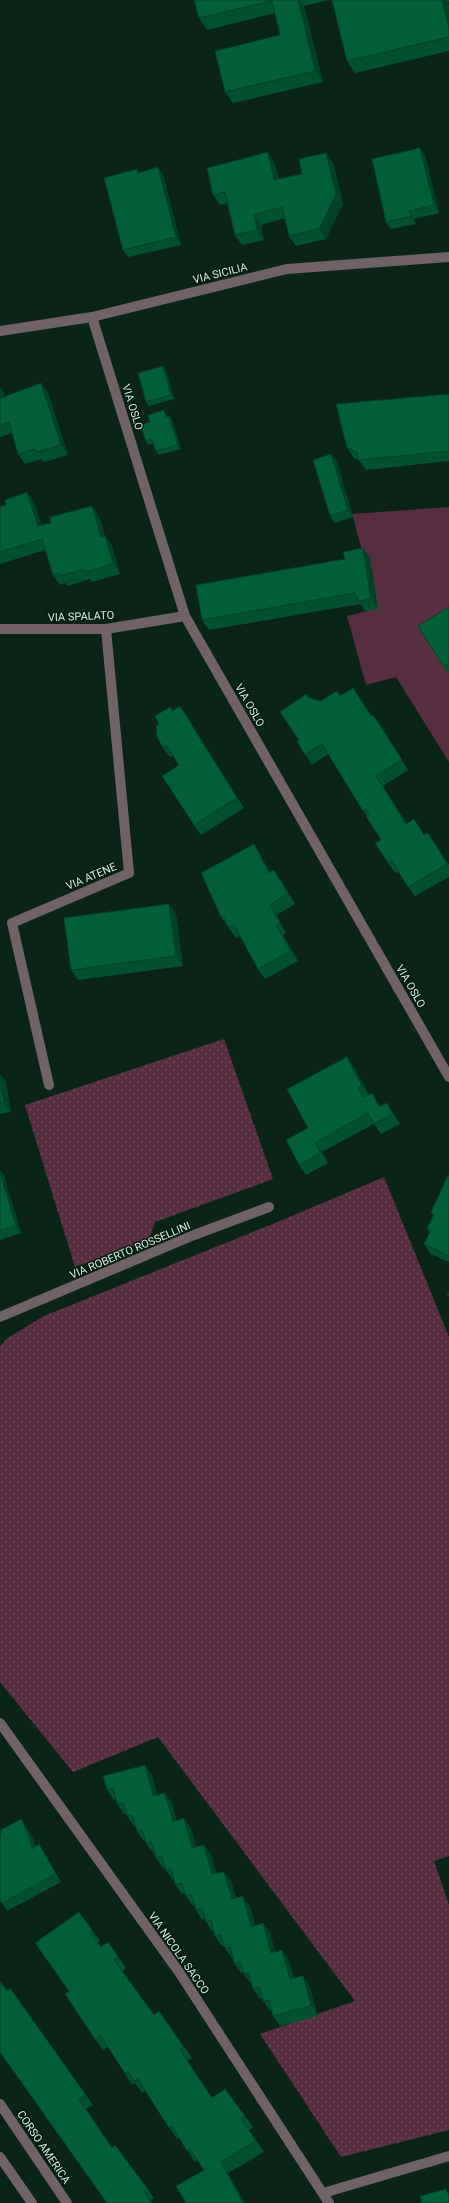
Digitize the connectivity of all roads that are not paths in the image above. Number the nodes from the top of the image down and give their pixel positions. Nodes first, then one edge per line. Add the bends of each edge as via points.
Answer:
1 (449, 257) edge
2 (92, 317) junction
3 (0, 331) edge
4 (185, 616) junction
5 (106, 628) junction
6 (0, 629) edge
7 (449, 1077) edge
8 (49, 1085) dead end
9 (269, 1207) dead end
10 (0, 1317) edge
11 (0, 1723) edge
12 (0, 2104) edge
13 (449, 2156) edge
14 (0, 2157) edge
15 (323, 2193) junction
16 (32, 2203) edge
17 (67, 2203) edge
18 (329, 2203) edge

1 - 2 street, VIA SICILIA via 287,269
2 - 3 street, VIA SICILIA
2 - 4 street, VIA OSLO
4 - 5 street, VIA SPALATO
4 - 7 street, VIA OSLO
5 - 6 street, VIA SPALATO
5 - 8 street, VIA ATENE via 129,873 12,923
9 - 10 street, VIA ROBERTO ROSSELLINI via 194,1235
11 - 15 street, VIA NICOLA SACCO via 179,1972
12 - 17 street, CORSO AMERICA
13 - 15 street
14 - 16 street
15 - 18 street, VIA NICOLA SACCO

